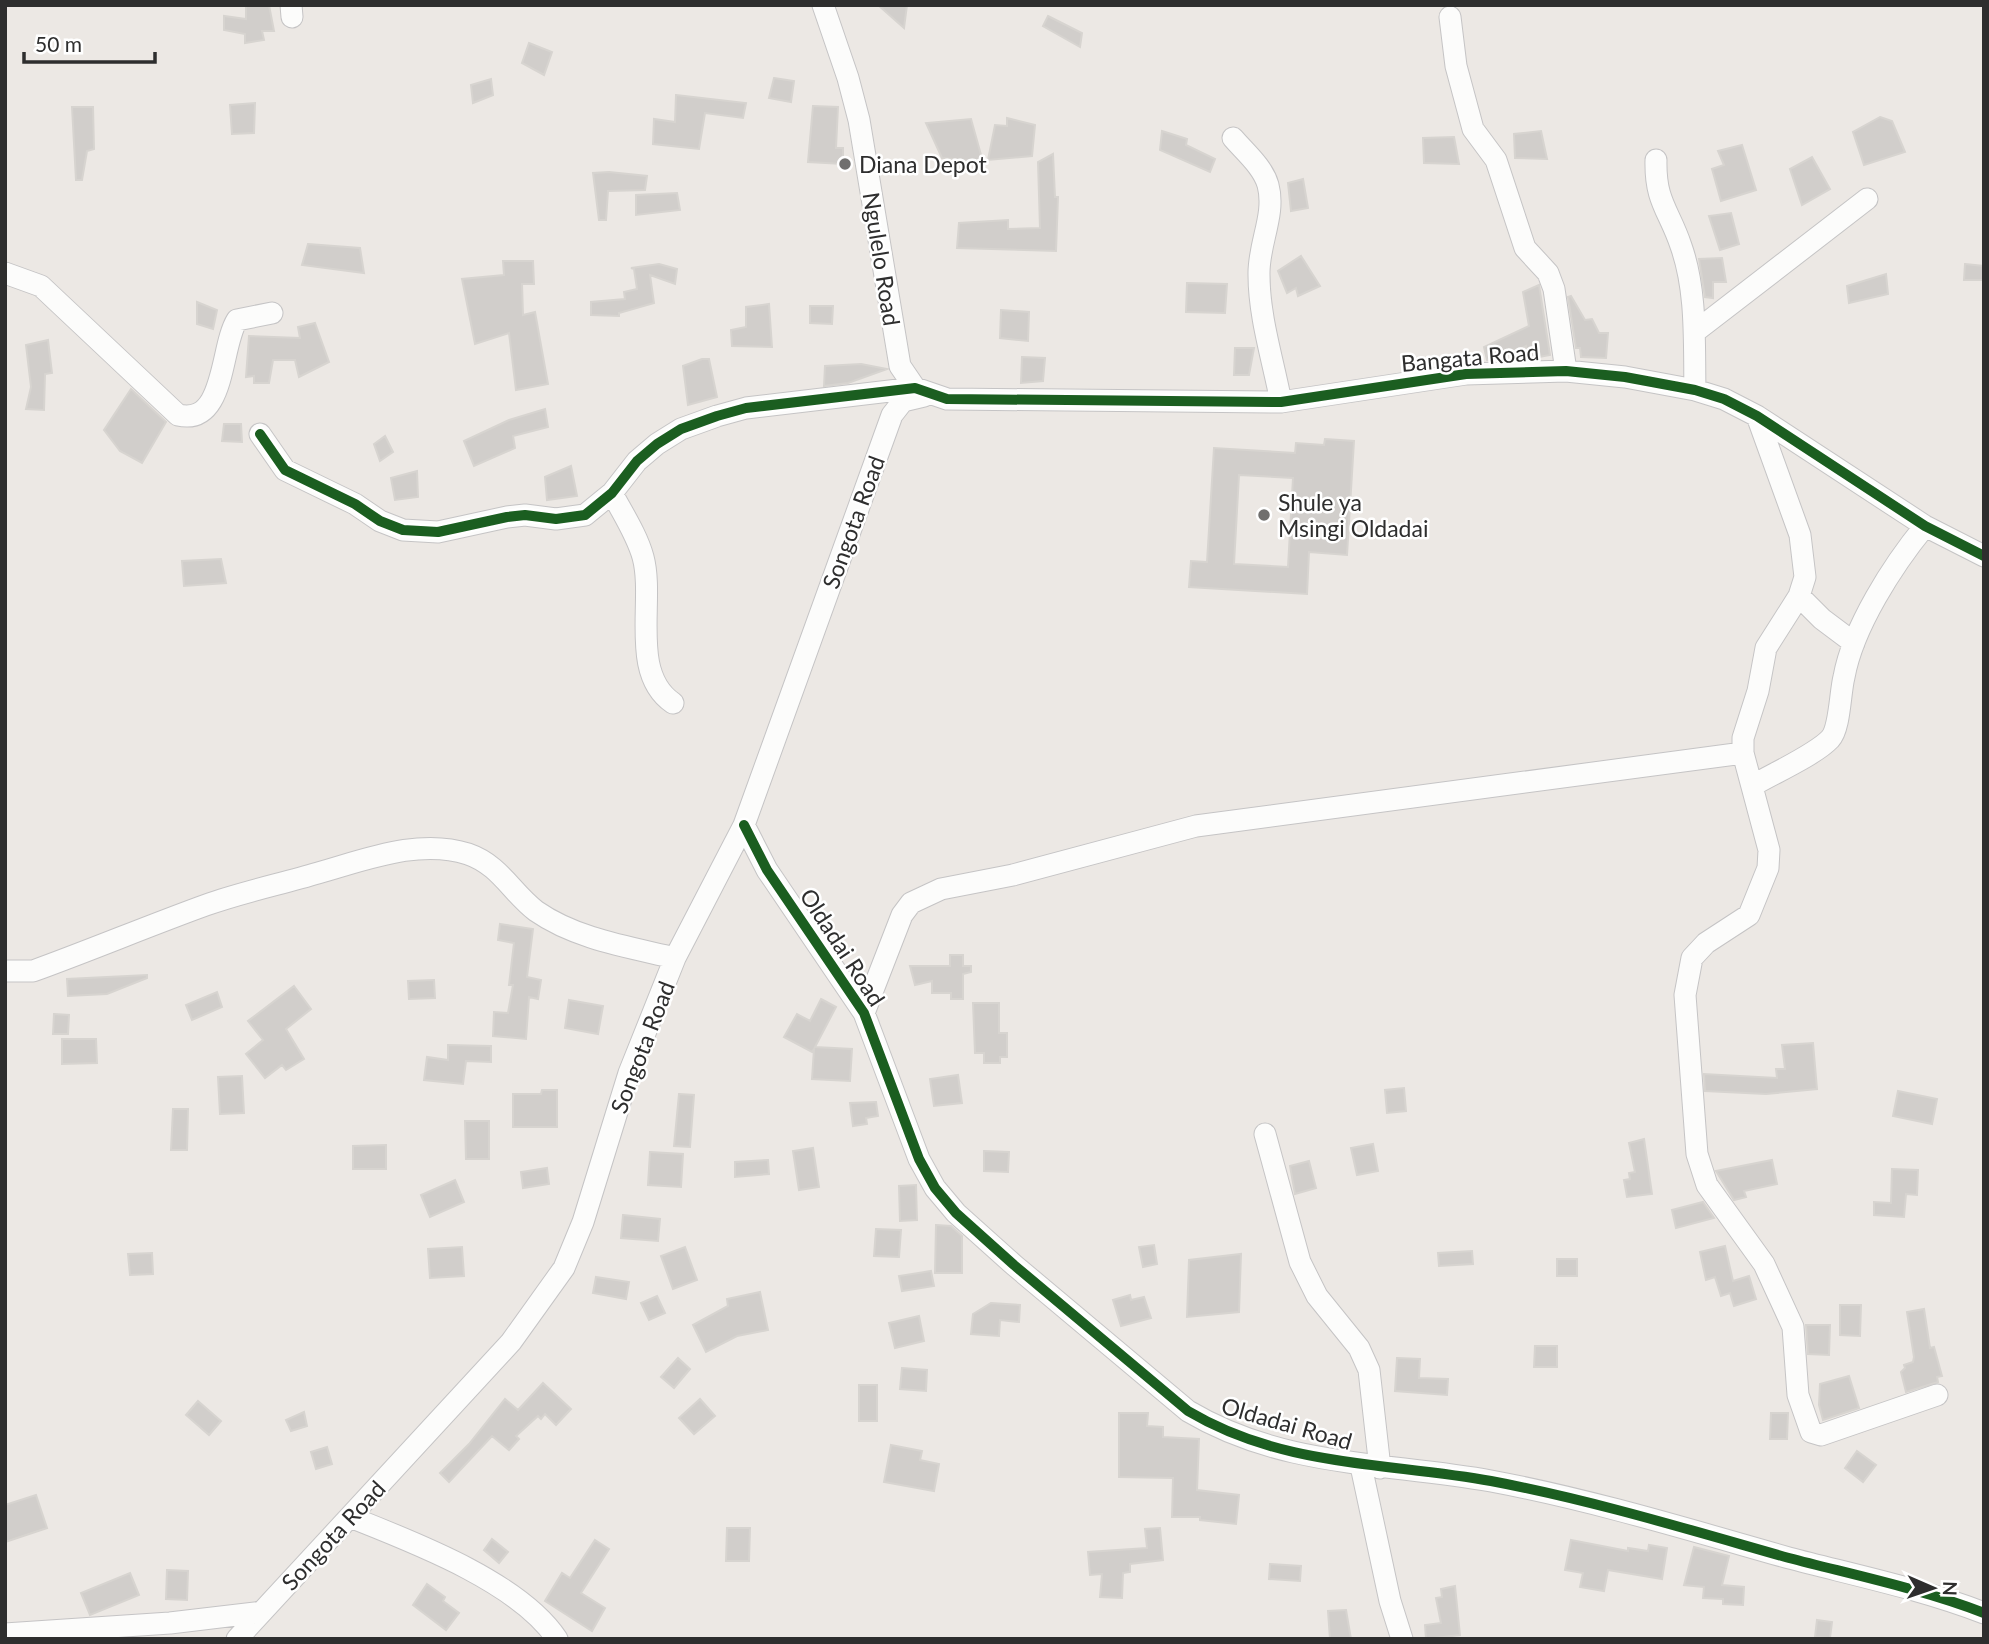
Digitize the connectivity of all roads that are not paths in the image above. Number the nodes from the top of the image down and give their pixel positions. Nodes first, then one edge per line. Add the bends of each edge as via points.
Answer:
1 (823, 5) edge
2 (1450, 18) dead end
3 (1233, 138) dead end
4 (1656, 160) dead end
5 (1867, 199) dead end
6 (5, 273) edge
7 (272, 313) dead end
8 (1696, 331) junction
9 (1566, 371) junction
10 (1695, 390) junction
11 (924, 391) junction
12 (1281, 401) junction
13 (1757, 416) junction
14 (260, 433) dead end
15 (612, 493) junction
16 (1925, 526) junction
17 (1984, 556) edge
18 (1799, 596) junction
19 (1854, 643) junction
20 (673, 703) dead end
21 (1743, 753) junction
22 (1752, 786) junction
23 (744, 825) junction
24 (676, 958) junction
25 (5, 971) edge
26 (863, 1013) junction
27 (1265, 1133) dead end
28 (1937, 1395) dead end
29 (1371, 1467) junction
30 (350, 1517) junction
31 (262, 1612) junction
32 (1984, 1613) edge
33 (5, 1634) edge
34 (237, 1639) edge
35 (557, 1639) edge
36 (1402, 1639) edge

1 - 11 street, Ngulelo Road via 859,120 900,366
2 - 9 street via 1456,66 1473,129 1496,160 1525,248 1548,273 1554,289
3 - 12 street via 1265,176 1269,189 1270,215 1259,257 1259,287
4 - 8 street via 1660,200 1681,245
5 - 8 street
6 - 7 street via 41,286 178,415 186,417 195,416 213,400 237,320
8 - 10 street
9 - 10 street, Bangata Road
9 - 12 street, Bangata Road via 1466,374
10 - 13 street, Bangata Road
11 - 12 street, Bangata Road via 947,399
11 - 15 street via 746,408 717,415 657,444
11 - 23 street, Songota Road via 903,401 892,415
13 - 16 street, Bangata Road
13 - 18 street via 1800,535 1805,577
14 - 15 street via 285,470 404,530 438,532 525,515 572,519 585,515
15 - 20 street via 644,559 649,658 659,691
16 - 17 street, Bangata Road
16 - 19 street via 1895,566
18 - 19 street
18 - 21 street via 1766,648
19 - 22 street via 1831,738
21 - 22 street
21 - 26 street via 1196,826 1013,875 941,889 911,903 902,915
22 - 28 street via 1769,850 1768,868 1749,915 1706,943 1692,958 1687,976 1696,1154 1707,1185 1764,1264 1793,1327 1798,1395 1811,1432 1821,1435
23 - 24 street, Songota Road
23 - 26 street, Oldadai Road via 767,870
24 - 25 street via 595,938 556,922 534,909 496,868 482,860 456,851 420,849 207,904 33,971
24 - 30 street, Songota Road via 629,1073 583,1223 564,1268 511,1342
26 - 29 street, Oldadai Road via 919,1159 935,1188 966,1222 1188,1411 1219,1429 1280,1448
27 - 29 street via 1300,1262 1317,1296 1359,1348 1369,1370
29 - 32 street, Oldadai Road via 1488,1480 1568,1497
29 - 36 street via 1390,1601
30 - 31 street, Songota Road
30 - 35 street via 422,1548 519,1599
31 - 33 street
31 - 34 street, Songota Road

